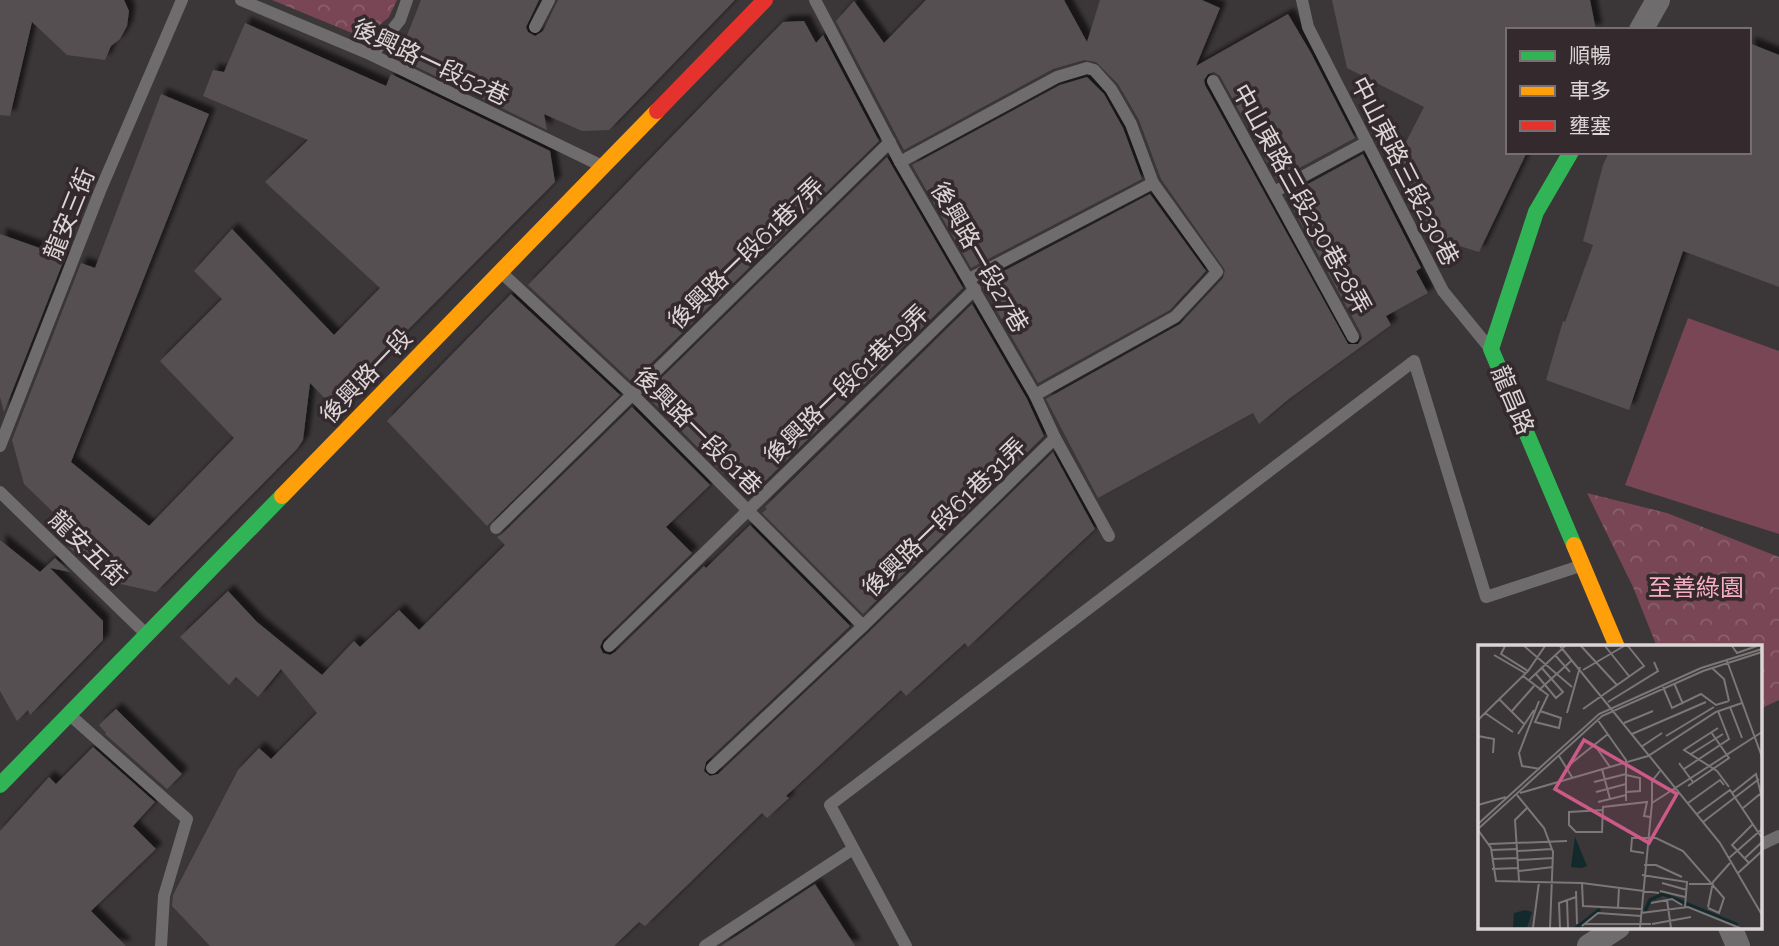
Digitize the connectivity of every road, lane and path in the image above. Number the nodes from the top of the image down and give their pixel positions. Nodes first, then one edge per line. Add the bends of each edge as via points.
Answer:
1 (182, 0) edge
2 (241, 0) edge
3 (407, 0) edge
4 (549, 0) edge
5 (765, 0) edge
6 (815, 0) edge
7 (1302, 0) edge
8 (1658, 0) edge
9 (535, 27) dead end
10 (1642, 28) edge
11 (372, 55) junction
12 (1213, 81) dead end
13 (890, 142) junction
14 (1367, 142) junction
15 (1569, 154) edge
16 (900, 162) junction
17 (602, 166) junction
18 (1153, 183) junction
19 (1274, 192) junction
20 (500, 271) junction
21 (972, 284) junction
22 (1353, 337) dead end
23 (1491, 349) junction
24 (632, 394) junction
25 (1035, 395) junction
26 (1055, 438) junction
27 (0, 446) edge
28 (0, 492) edge
29 (747, 510) junction
30 (496, 528) dead end
31 (1109, 536) dead end
32 (1584, 565) junction
33 (863, 626) junction
34 (147, 634) junction
35 (1616, 645) edge
36 (610, 646) dead end
37 (68, 714) junction
38 (712, 768) dead end
39 (0, 785) edge
40 (1779, 836) edge
41 (1762, 844) edge
42 (853, 849) junction
43 (1616, 928) edge
44 (1730, 928) edge
45 (161, 946) edge
46 (705, 946) edge
47 (906, 946) edge
48 (1589, 946) edge
49 (1738, 946) edge

1 - 27 lane, 龍安三街 via 100,191
2 - 11 lane, 後興路一段52巷
3 - 11 lane via 400,20
4 - 9 lane
5 - 17 street, 後興路一段
6 - 13 lane, 後興路一段27巷
7 - 14 lane, 中山東路三段230巷 via 1308,27
8 - 10 street
11 - 17 lane, 後興路一段52巷
12 - 19 lane, 中山東路三段230巷28弄
13 - 16 lane, 後興路一段27巷
13 - 24 lane, 後興路一段61巷7弄
14 - 19 lane
14 - 23 lane, 中山東路三段230巷 via 1443,291
15 - 23 street, 龍昌路 via 1536,212
16 - 18 lane via 1057,77 1087,68 1111,89 1125,112
16 - 21 lane, 後興路一段27巷
17 - 20 street, 後興路一段
18 - 21 lane, 後興路一段61巷19弄
18 - 25 lane via 1217,272 1175,317
19 - 22 lane, 中山東路三段230巷28弄
20 - 24 lane, 後興路一段61巷
20 - 34 street, 後興路一段
21 - 25 lane, 後興路一段27巷
21 - 29 lane, 後興路一段61巷19弄
23 - 32 street, 龍昌路
24 - 29 lane, 後興路一段61巷
24 - 30 lane, 後興路一段61巷7弄
25 - 26 lane, 後興路一段27巷
26 - 31 lane, 後興路一段27巷
26 - 33 lane, 後興路一段61巷31弄
28 - 34 lane, 龍安五街
29 - 33 lane, 後興路一段61巷
29 - 36 lane, 後興路一段61巷19弄
32 - 35 street, 龍昌路
32 - 42 lane via 1486,597 1414,361 830,805
33 - 38 lane, 後興路一段61巷31弄
34 - 37 street, 後興路一段
37 - 39 street, 後興路一段
37 - 45 lane via 187,819 164,896
40 - 41 lane
42 - 46 lane
42 - 47 lane
43 - 48 street
44 - 49 street

